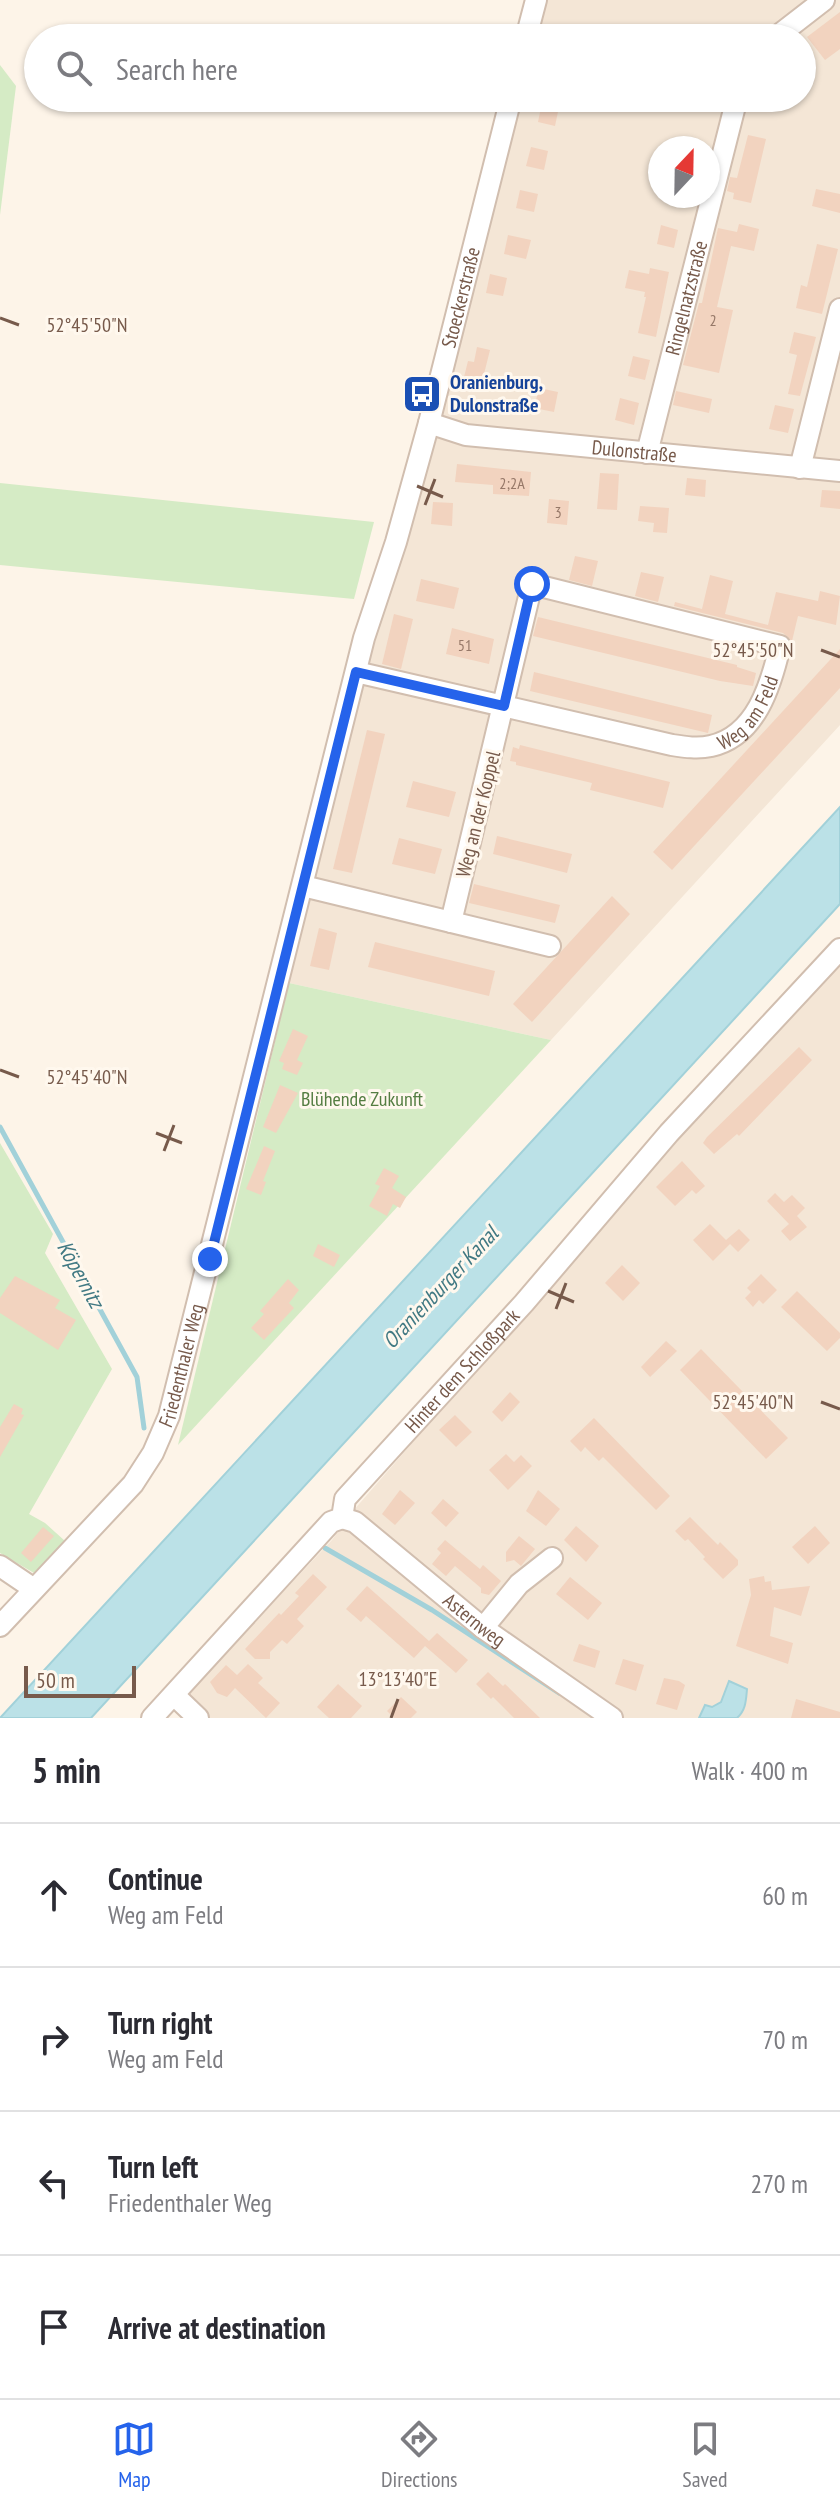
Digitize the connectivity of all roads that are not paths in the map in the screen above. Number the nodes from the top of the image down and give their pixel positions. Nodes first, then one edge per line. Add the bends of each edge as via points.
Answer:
1 (536, 0) edge
2 (824, 0) edge
3 (530, 24) edge
4 (793, 24) edge
5 (507, 112) edge
6 (733, 112) edge
7 (840, 309) edge
8 (429, 423) junction
9 (647, 453) junction
10 (800, 468) junction
11 (840, 471) edge
12 (396, 542) joint
13 (356, 672) junction
14 (504, 706) junction
15 (303, 886) junction
16 (451, 922) junction
17 (550, 946) dead end
18 (840, 949) edge
19 (342, 1518) junction
20 (552, 1558) dead end
21 (0, 1566) edge
22 (34, 1589) junction
23 (0, 1626) edge
24 (483, 1628) junction
25 (174, 1695) junction
26 (152, 1718) edge
27 (198, 1718) edge
28 (612, 1718) edge

1 - 3 street
2 - 4 street
5 - 8 street, Stoeckerstraße
6 - 9 street, Ringelnatzstraße
7 - 10 street
8 - 9 street, Dulonstraße via 466,435
8 - 12 street, Stoeckerstraße
9 - 10 street, Dulonstraße
10 - 11 street, Dulonstraße
12 - 13 street, Friedenthaler Weg
13 - 14 street, Weg am Feld
13 - 15 street, Friedenthaler Weg
14 - 14 street, Weg am Feld via 532,584 780,646 772,681 750,722 712,746 672,745
14 - 16 street, Weg an der Koppel
15 - 16 street
15 - 22 street, Friedenthaler Weg via 169,1416 133,1484
16 - 17 street
18 - 19 street, Hinter dem Schloßpark via 669,1133 524,1303 345,1499
19 - 24 street, Asternweg via 355,1522
19 - 25 street, Hinter dem Schloßpark via 331,1522
20 - 24 street via 519,1584
21 - 22 street
22 - 23 street, Friedenthaler Weg
24 - 28 street, Asternweg
25 - 26 street, Hinter dem Schloßpark
25 - 27 street

